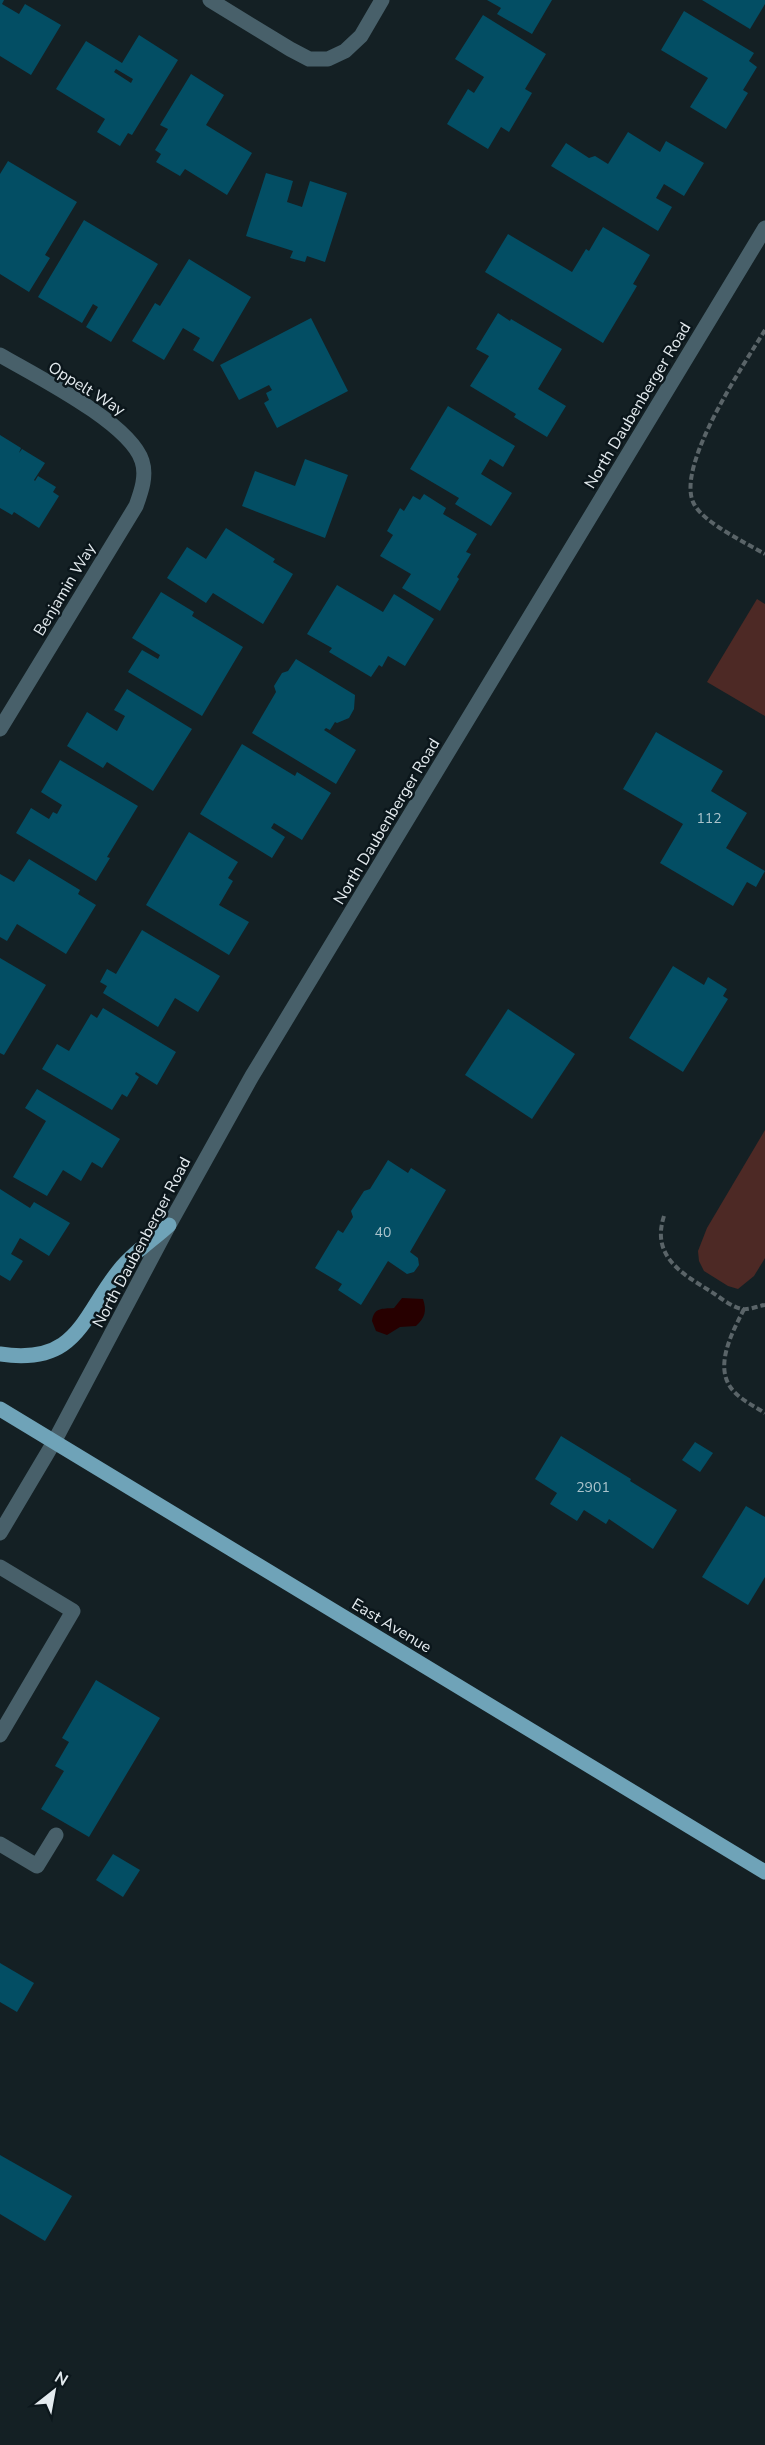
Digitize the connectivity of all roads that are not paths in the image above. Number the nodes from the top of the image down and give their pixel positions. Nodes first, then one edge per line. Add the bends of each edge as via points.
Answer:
1 (210, 0) edge
2 (382, 0) edge
3 (765, 228) edge
4 (0, 355) edge
5 (143, 462) joint
6 (0, 729) edge
7 (169, 1225) junction
8 (0, 1354) edge
9 (0, 1409) edge
10 (54, 1442) junction
11 (0, 1533) edge
12 (0, 1567) edge
13 (0, 1735) edge
14 (56, 1835) dead end
15 (0, 1844) edge
16 (765, 1872) edge

1 - 2 street via 291,49 309,58 328,59 345,51 361,36
3 - 7 street, North Daubenberger Road via 252,1076
4 - 5 street, Oppelt Way via 114,424 132,441
5 - 6 street, Benjamin Way via 143,488 136,506
7 - 8 main road via 121,1268 73,1337 45,1351 17,1356
7 - 10 street, North Daubenberger Road
9 - 10 main road, East Avenue
10 - 11 street, North Daubenberger Road
10 - 16 main road, East Avenue
12 - 13 street via 74,1611
14 - 15 street via 37,1866

